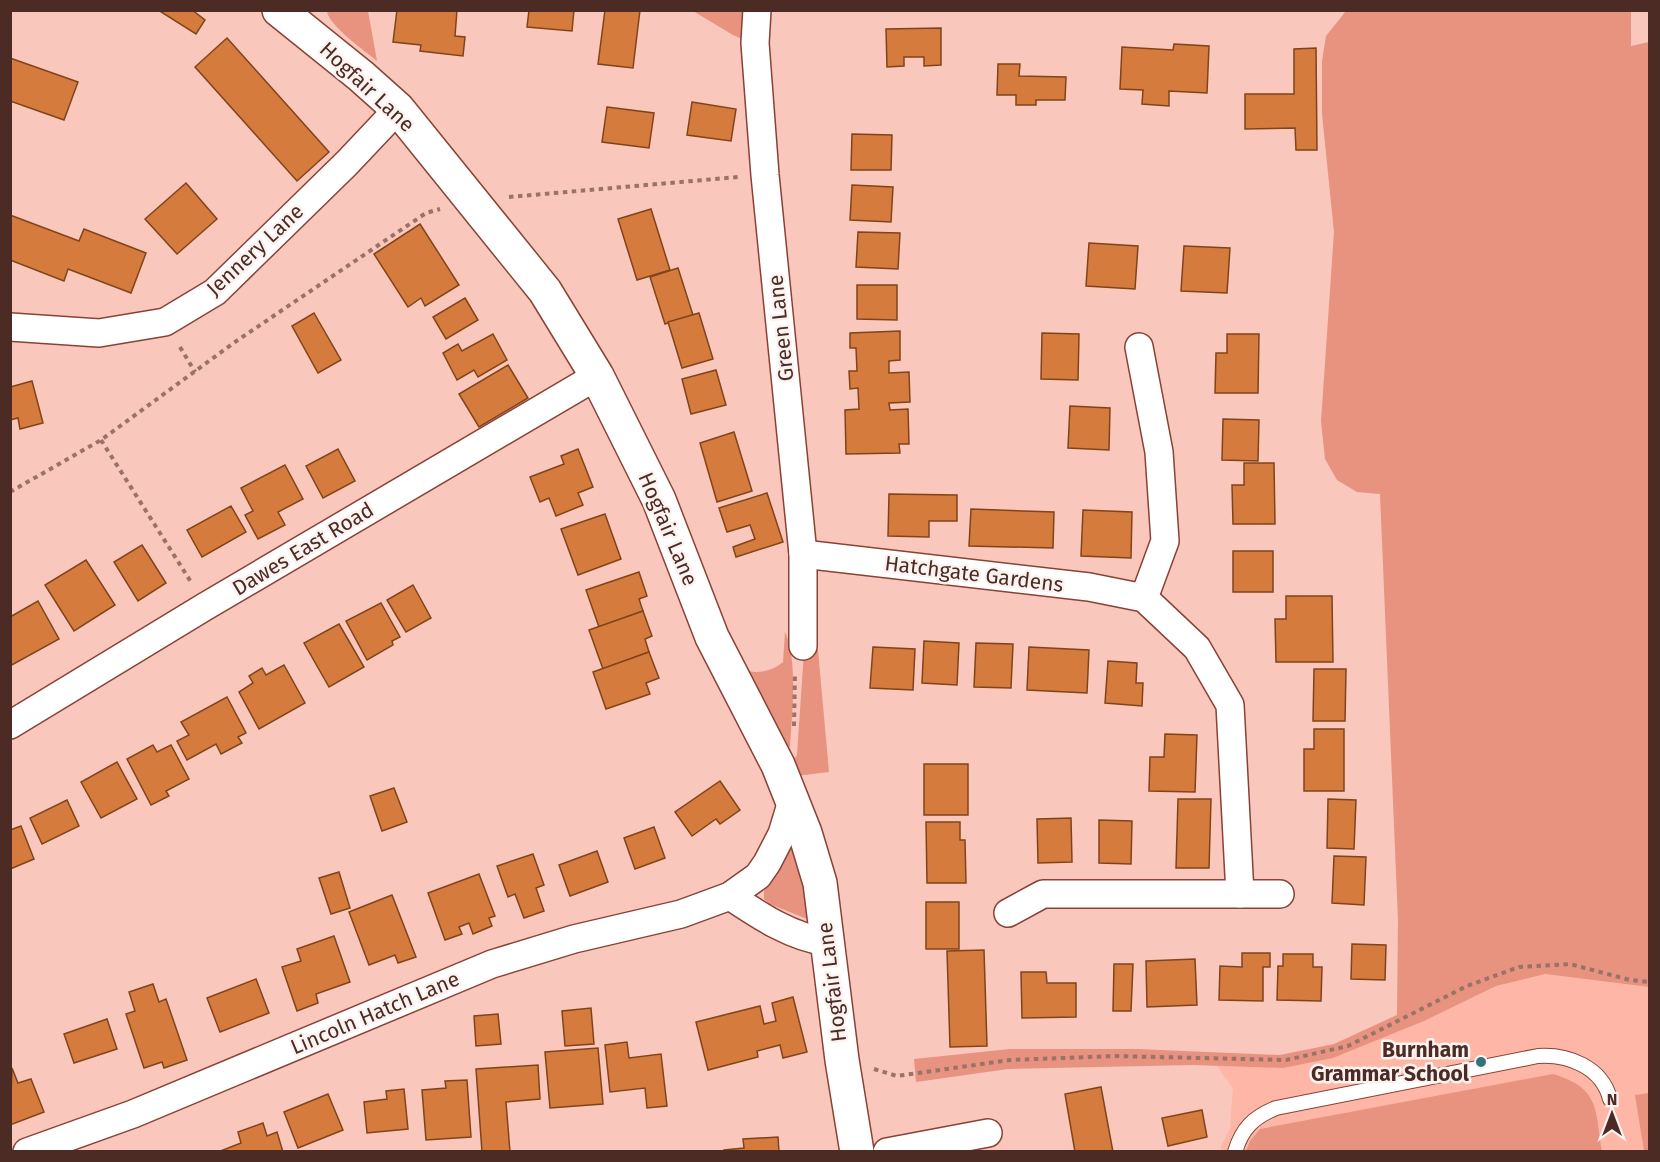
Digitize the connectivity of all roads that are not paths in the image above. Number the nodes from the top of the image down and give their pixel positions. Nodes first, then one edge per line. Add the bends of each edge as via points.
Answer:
1 (279, 10) edge
2 (757, 10) edge
3 (398, 109) junction
4 (10, 327) edge
5 (1139, 347) dead end
6 (597, 376) junction
7 (803, 554) junction
8 (1144, 598) junction
9 (803, 646) road end
10 (10, 725) edge
11 (792, 801) junction
12 (1240, 894) junction
13 (1280, 894) dead end
14 (730, 896) junction
15 (1008, 913) dead end
16 (827, 942) junction
17 (1610, 1099) dead end
18 (988, 1133) dead end
19 (27, 1152) edge
20 (857, 1152) edge
21 (887, 1152) edge
22 (1235, 1152) edge

1 - 3 street, Hogfair Lane
2 - 7 street, Green Lane via 755,43 765,175
3 - 4 street, Jennery Lane via 215,291 165,322 99,333
3 - 6 street, Hogfair Lane via 545,291
5 - 8 street via 1159,452 1165,541
6 - 10 street, Dawes East Road
6 - 11 street, Hogfair Lane via 659,500 712,637
7 - 8 street, Hatchgate Gardens via 1089,587
7 - 9 street, Green Lane
8 - 12 street via 1197,648 1230,705
11 - 14 street, Lincoln Hatch Lane via 767,864 758,876
11 - 16 street, Hogfair Lane via 820,883
12 - 13 street
12 - 15 street via 1043,894
14 - 16 street via 788,931
14 - 19 street, Lincoln Hatch Lane via 681,914 574,939 492,964 133,1114
16 - 20 street, Hogfair Lane
17 - 22 lane via 1602,1081 1583,1066 1562,1057 1538,1056 1276,1108 1248,1124
18 - 21 street

